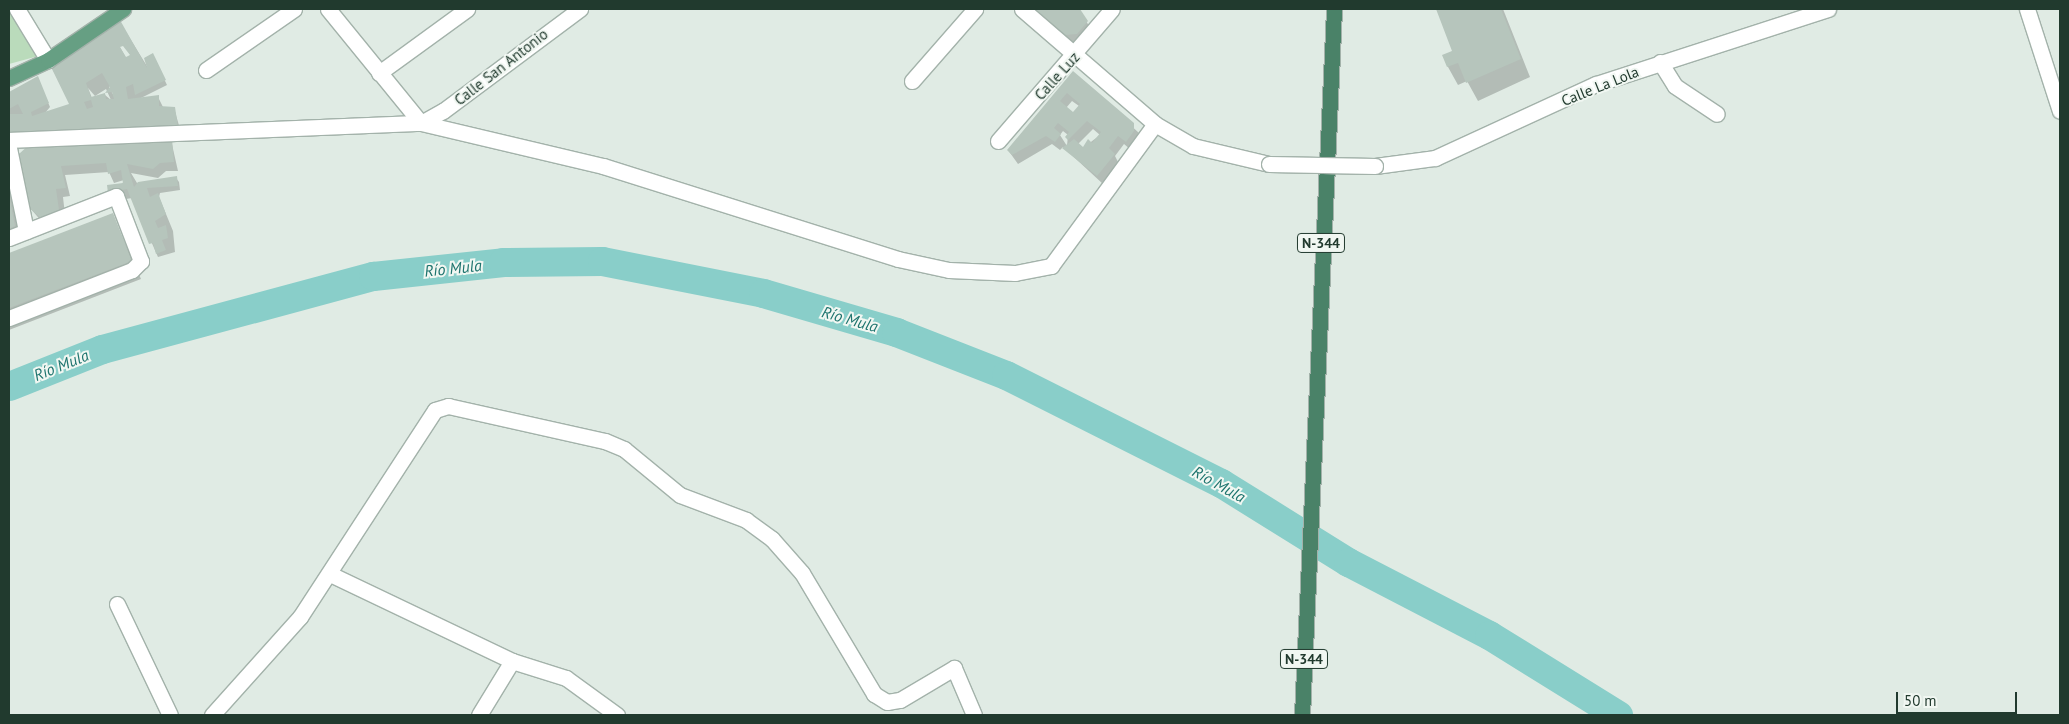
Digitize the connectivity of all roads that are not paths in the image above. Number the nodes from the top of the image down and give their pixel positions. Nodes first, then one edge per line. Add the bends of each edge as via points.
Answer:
1 (17, 9) edge
2 (123, 9) edge
3 (294, 9) edge
4 (328, 9) edge
5 (466, 9) edge
6 (580, 9) edge
7 (975, 9) edge
8 (1022, 9) edge
9 (1112, 9) edge
10 (1334, 9) edge
11 (1828, 9) edge
12 (2027, 9) edge
13 (1076, 55) junction
14 (48, 60) junction
15 (1660, 62) junction
16 (206, 70) dead end
17 (379, 73) junction
18 (9, 78) edge
19 (912, 81) dead end
20 (2060, 111) edge
21 (1717, 114) dead end
22 (421, 123) junction
23 (1155, 124) junction
24 (9, 140) edge
25 (998, 141) dead end
26 (9, 148) edge
27 (26, 231) junction
28 (9, 238) edge
29 (9, 318) edge
30 (330, 574) junction
31 (117, 604) dead end
32 (512, 661) junction
33 (170, 715) edge
34 (212, 715) edge
35 (479, 715) edge
36 (617, 715) edge
37 (974, 715) edge
38 (1302, 715) edge

1 - 14 street
2 - 14 main road
3 - 16 street
4 - 17 street
5 - 17 street
6 - 22 street, Calle San Antonio via 443,111
7 - 19 street
8 - 13 street, Calle La Lola
9 - 13 street, Calle Luz
10 - 38 highway, N-344
11 - 15 street, Calle La Lola
12 - 20 street
13 - 23 street, Calle La Lola
13 - 25 street, Calle Luz
14 - 18 main road
15 - 21 street via 1675,86
15 - 23 street, Calle La Lola, bridge via 1596,84 1435,158 1375,166 1269,164 1193,146
17 - 22 street
22 - 23 street via 612,169 898,259 949,270 1015,273 1051,266
22 - 24 street
26 - 27 street
27 - 28 street
27 - 29 street via 116,196 141,261 132,270
30 - 32 street
30 - 34 street via 251,676
30 - 37 street via 435,410 448,406 605,441 624,449 680,495 746,520 772,539 802,573 874,694 887,702 900,700 954,668
31 - 33 street
32 - 35 street
32 - 36 street via 566,678

